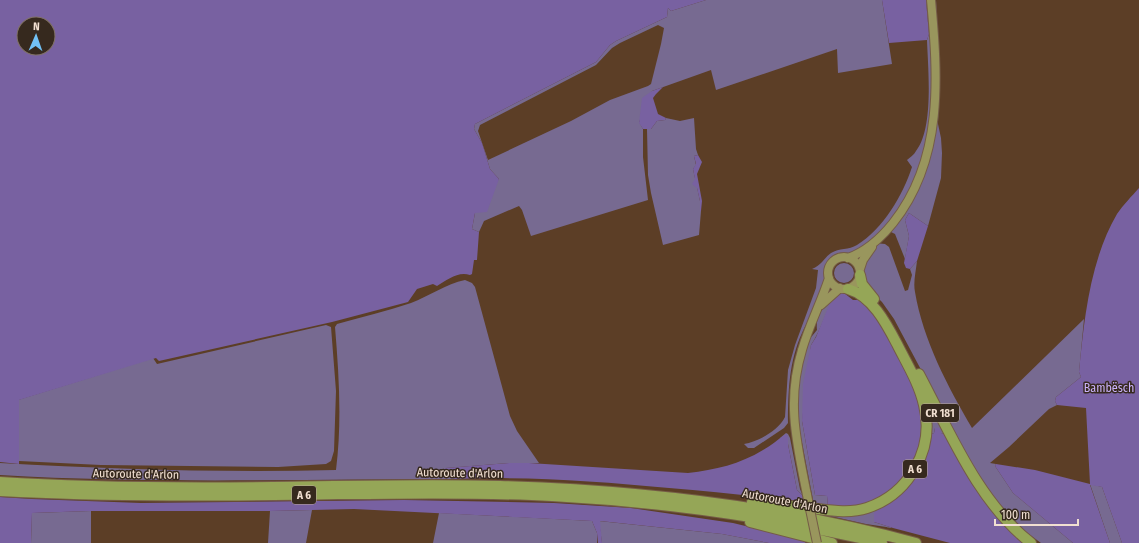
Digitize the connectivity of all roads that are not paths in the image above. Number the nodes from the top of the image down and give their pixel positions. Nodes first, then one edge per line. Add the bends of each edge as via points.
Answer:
1 (931, 0) edge
2 (874, 243) junction
3 (848, 258) junction
4 (860, 272) junction
5 (829, 278) junction
6 (844, 289) junction
7 (819, 307) junction
8 (0, 482) edge
9 (0, 490) edge
10 (699, 500) junction
11 (738, 514) junction
12 (817, 543) edge
13 (832, 543) edge
14 (882, 543) edge
15 (916, 543) edge
16 (1031, 543) edge

1 - 2 main road via 935,94 930,144 925,164 909,200
2 - 3 main road via 859,254
2 - 4 main road via 863,260
3 - 4 main road via 856,262
3 - 5 main road via 838,258 834,261 829,269
4 - 6 main road via 856,284
4 - 16 highway, CR 181 via 862,284 891,322 977,481 997,509
5 - 6 main road via 835,286
5 - 7 main road
6 - 7 main road
6 - 10 highway, A 6 via 863,295 878,313 917,381 925,406 926,426 924,447 918,466 902,487 866,509 843,512 722,498
7 - 12 main road, bridge via 802,349 794,394 796,439
8 - 10 highway, Autoroute d'Arlon / A 6 via 141,488 497,486 589,490
9 - 11 highway, Autoroute d'Arlon / A 6 via 141,496 497,494 608,499
10 - 15 highway, Autoroute d'Arlon / A 6 via 789,514
11 - 13 highway via 749,522
11 - 14 highway, Autoroute d'Arlon / A 6

